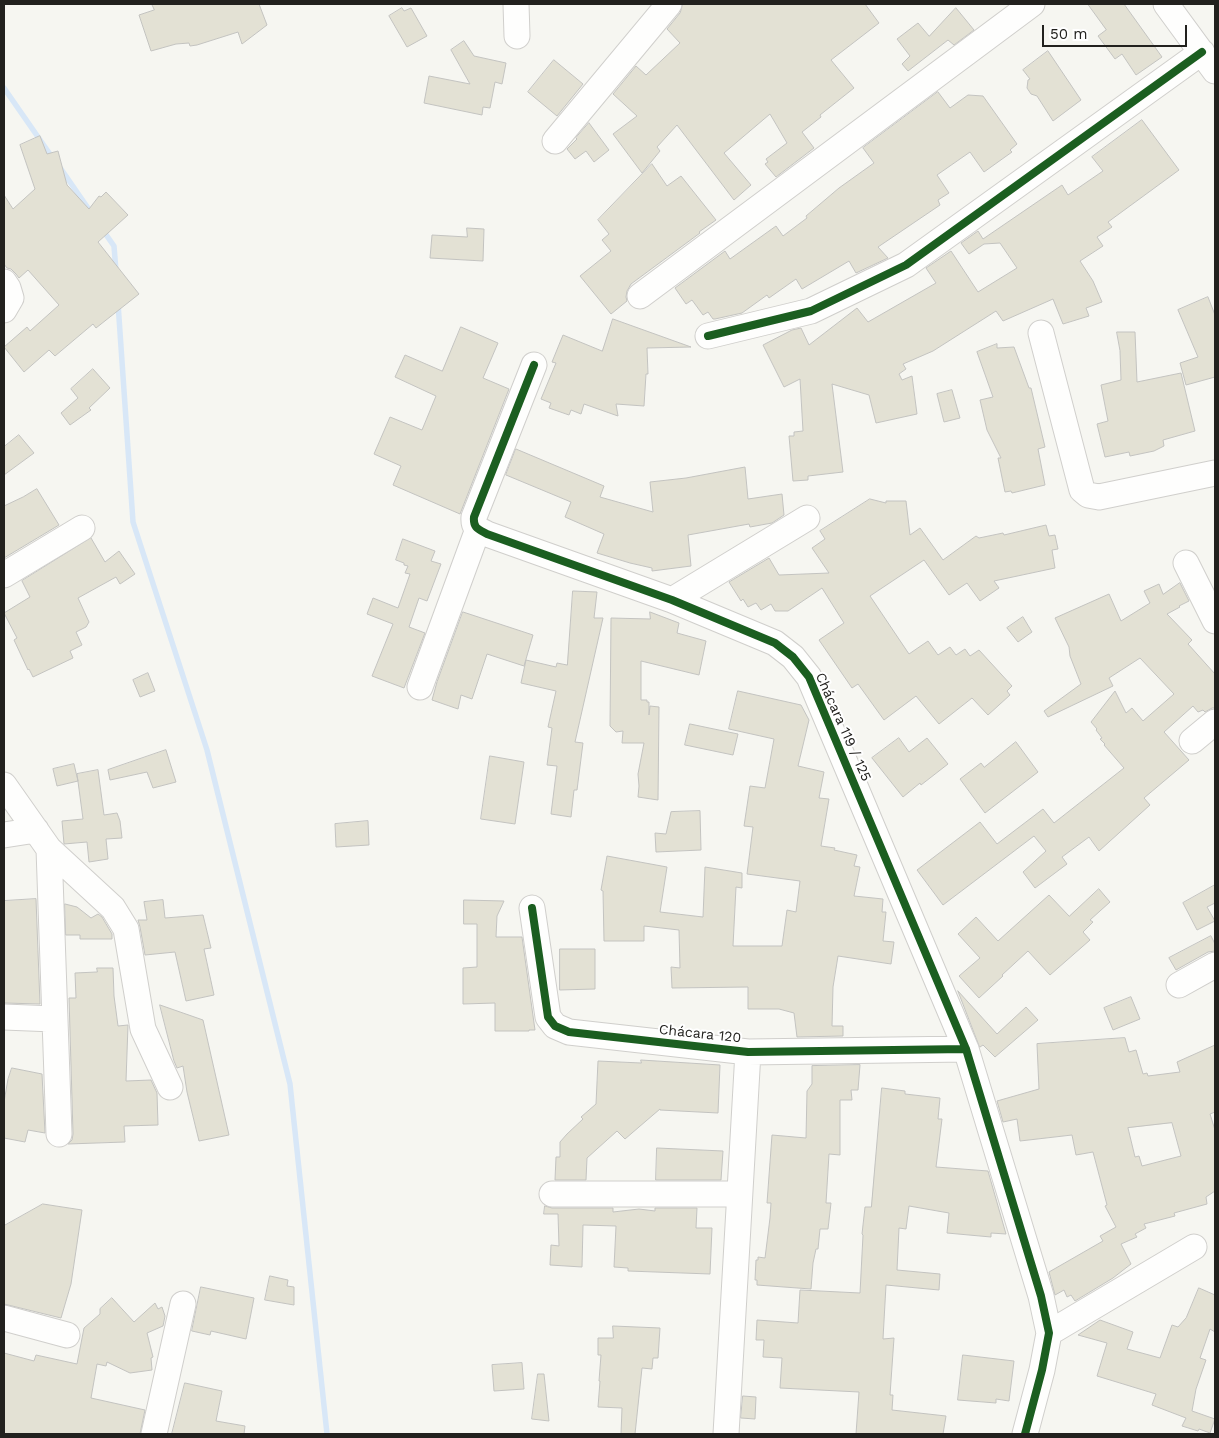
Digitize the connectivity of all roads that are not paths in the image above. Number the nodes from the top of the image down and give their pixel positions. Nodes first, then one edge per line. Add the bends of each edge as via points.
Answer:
1 (516, 4) edge
2 (670, 4) edge
3 (1032, 4) edge
4 (1166, 4) edge
5 (517, 36) dead end
6 (1209, 62) edge
7 (555, 141) dead end
8 (4, 282) edge
9 (640, 296) dead end
10 (4, 310) edge
11 (1041, 333) dead end
12 (708, 336) dead end
13 (534, 365) dead end
14 (1215, 473) edge
15 (807, 518) dead end
16 (476, 526) junction
17 (82, 528) dead end
18 (1186, 563) dead end
19 (4, 575) edge
20 (672, 600) junction
21 (1215, 621) edge
22 (420, 687) dead end
23 (1215, 722) edge
24 (1192, 741) dead end
25 (4, 785) edge
26 (4, 834) edge
27 (42, 840) junction
28 (532, 908) dead end
29 (1215, 964) edge
30 (1179, 985) dead end
31 (4, 1017) edge
32 (54, 1019) junction
33 (966, 1048) junction
34 (748, 1052) junction
35 (170, 1087) dead end
36 (59, 1134) dead end
37 (552, 1194) dead end
38 (739, 1194) junction
39 (1194, 1247) dead end
40 (183, 1304) dead end
41 (4, 1318) edge
42 (1049, 1333) junction
43 (67, 1335) dead end
44 (154, 1434) edge
45 (726, 1434) edge
46 (1025, 1434) edge

1 - 5 street
2 - 7 street
3 - 9 street
4 - 6 street
6 - 12 street via 906,265 812,311
8 - 10 street via 11,298
11 - 14 street via 1082,490 1088,495 1099,497
13 - 16 street via 474,516
15 - 20 street
16 - 20 street, Chácara 119 / 125 via 487,534
16 - 22 street
17 - 19 street
18 - 21 street
20 - 33 street, Chácara 119 / 125 via 775,643 794,657 809,677
23 - 24 street
25 - 27 street
26 - 27 street
27 - 32 street
27 - 35 street via 113,908 126,929 143,1029
28 - 34 street, Chácara 120 via 548,1016 555,1026 569,1032
29 - 30 street
31 - 32 street
32 - 36 street
33 - 34 street, Chácara 120
33 - 42 street, Chácara 119 / 125 via 1041,1296
34 - 38 street
37 - 38 street
38 - 45 street
39 - 42 street
40 - 44 street
41 - 43 street
42 - 46 street

